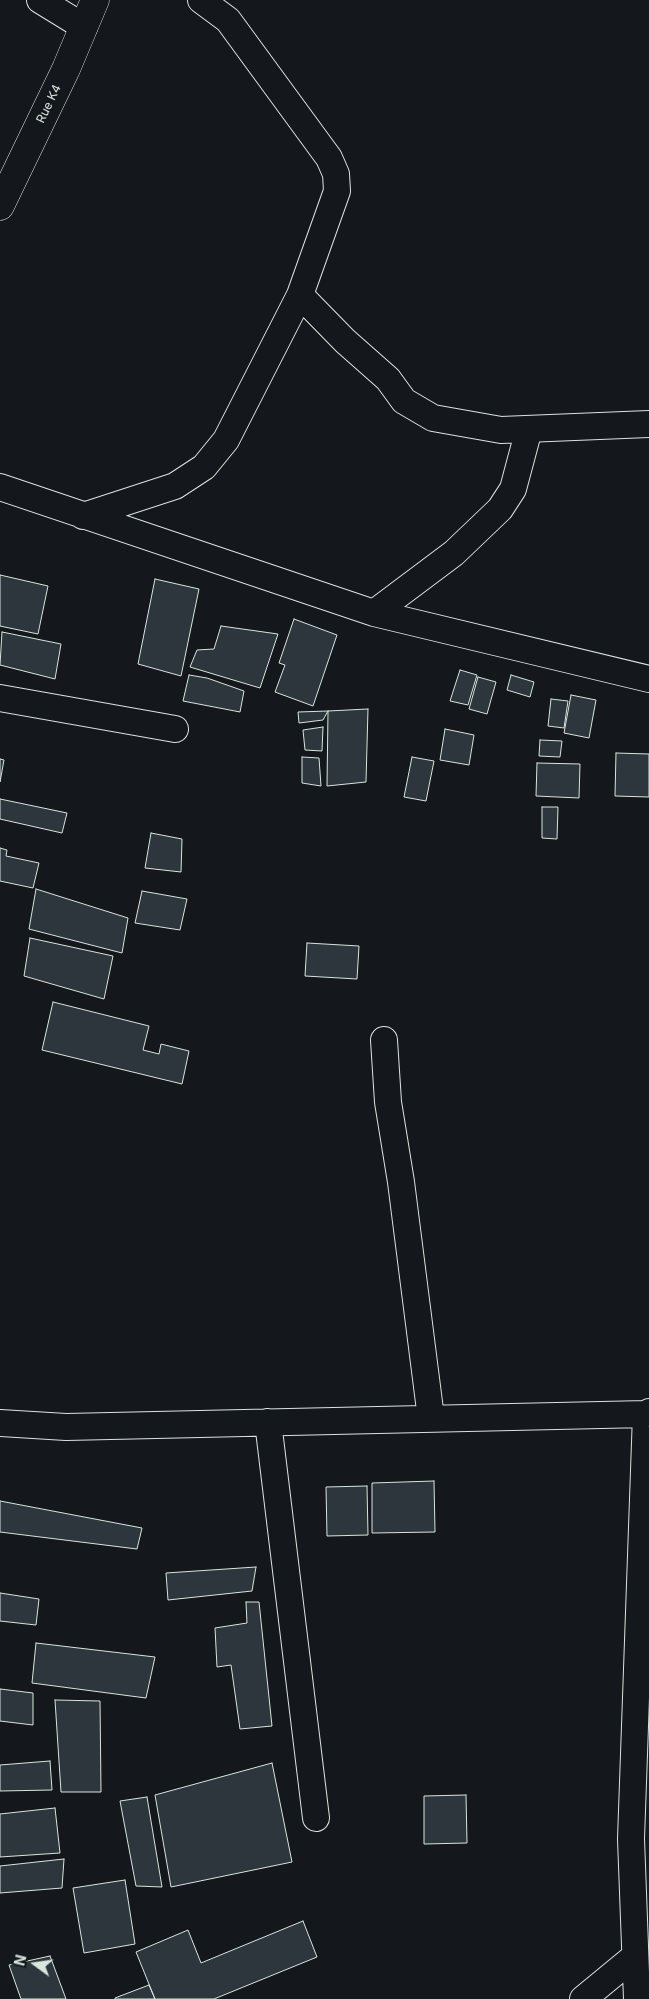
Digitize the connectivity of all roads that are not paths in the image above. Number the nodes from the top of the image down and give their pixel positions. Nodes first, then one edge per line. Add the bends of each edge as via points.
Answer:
1 (40, 0) edge
2 (95, 0) edge
3 (201, 0) edge
4 (84, 26) junction
5 (0, 206) edge
6 (300, 295) junction
7 (649, 424) edge
8 (529, 429) junction
9 (0, 488) edge
10 (83, 516) junction
11 (374, 614) junction
12 (649, 679) edge
13 (0, 698) edge
14 (175, 729) dead end
15 (384, 1040) dead end
16 (648, 1413) edge
17 (431, 1418) junction
18 (268, 1422) junction
19 (0, 1423) edge
20 (316, 1818) dead end
21 (634, 1956) junction
22 (583, 1999) edge
23 (637, 1999) edge

1 - 4 street
2 - 4 street, Rue K4
3 - 6 street via 228,20 329,158 336,174 337,191
4 - 5 street, Rue K4
6 - 8 street via 344,341 388,379 404,401 434,418 501,430
6 - 10 street via 226,440 204,467 175,486
7 - 8 street
8 - 11 street via 513,489 500,509 454,553
9 - 10 street
10 - 11 street
11 - 12 street
13 - 14 street
15 - 17 street via 388,1102
16 - 17 street
16 - 21 street via 631,1839
17 - 18 street
18 - 19 street via 66,1427
18 - 20 street
21 - 22 street
21 - 23 street

